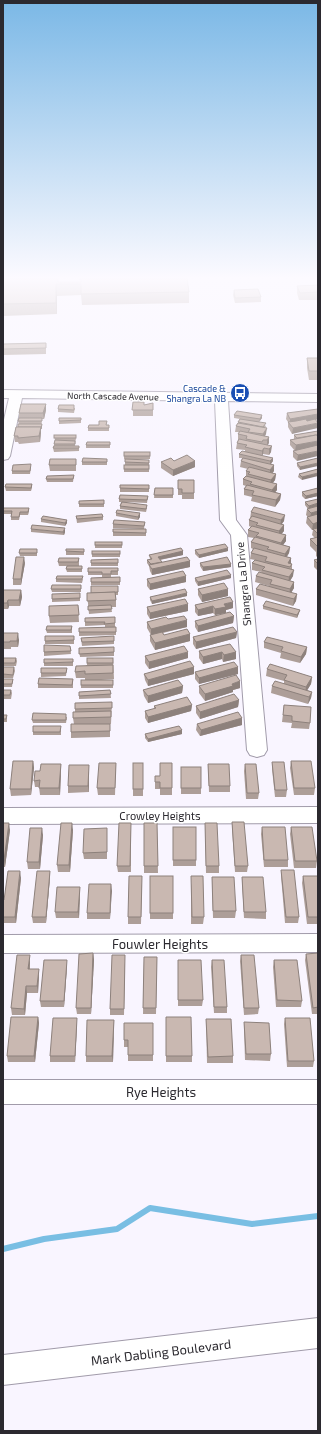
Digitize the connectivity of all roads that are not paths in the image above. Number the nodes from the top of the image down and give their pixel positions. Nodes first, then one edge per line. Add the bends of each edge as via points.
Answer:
1 (220, 398) junction
2 (318, 398) edge
3 (9, 401) edge
4 (3, 455) edge
5 (257, 750) dead end
6 (318, 815) edge
7 (3, 816) edge
8 (318, 943) edge
9 (3, 944) edge
10 (3, 1092) edge
11 (318, 1092) edge
12 (318, 1333) edge
13 (3, 1370) edge

1 - 2 street, North Cascade Avenue
1 - 3 street, North Cascade Avenue
1 - 5 street, Shangra La Drive via 228,520 238,535
3 - 4 street
6 - 7 street, Crowley Heights
8 - 9 street, Fouwler Heights
10 - 11 street, Rye Heights
12 - 13 street, Mark Dabling Boulevard

